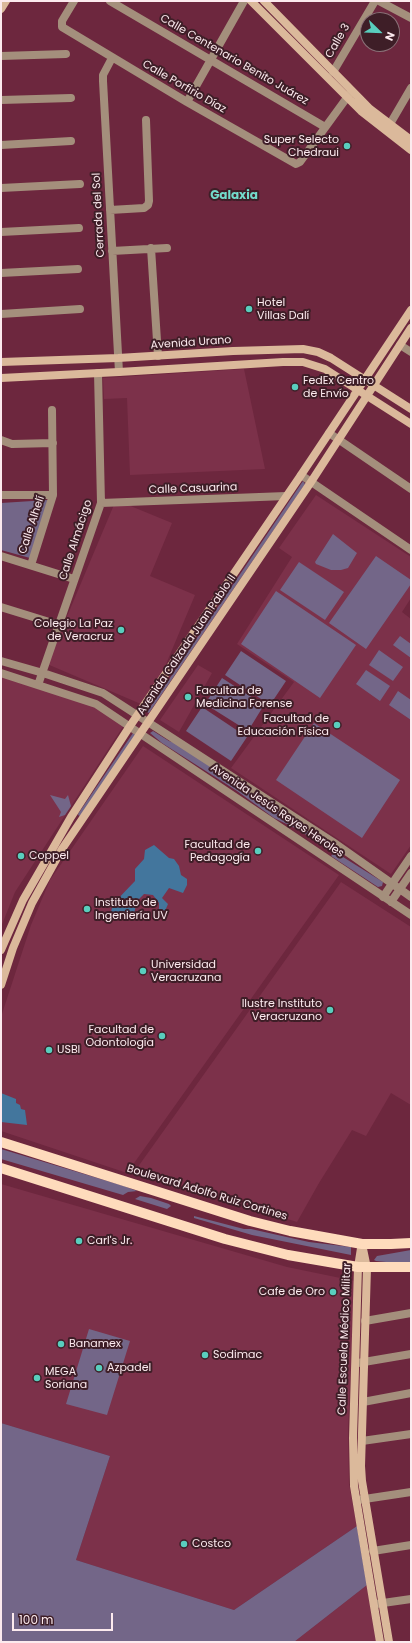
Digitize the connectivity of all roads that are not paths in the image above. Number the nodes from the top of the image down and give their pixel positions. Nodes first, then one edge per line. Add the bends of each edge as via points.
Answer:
1 (6, 1) edge
2 (74, 1) edge
3 (110, 1) edge
4 (244, 1) edge
5 (251, 1) edge
6 (264, 1) edge
7 (374, 1) edge
8 (379, 1) edge
9 (1, 9) edge
10 (411, 18) edge
11 (66, 54) dead end
12 (1, 56) edge
13 (112, 58) junction
14 (211, 59) junction
15 (333, 72) junction
16 (411, 88) edge
17 (349, 94) junction
18 (71, 98) dead end
19 (1, 100) edge
20 (187, 102) junction
21 (146, 120) dead end
22 (390, 124) junction
23 (325, 127) junction
24 (411, 140) edge
25 (71, 141) dead end
26 (1, 145) edge
27 (411, 150) edge
28 (80, 184) dead end
29 (1, 188) edge
30 (110, 210) junction
31 (79, 228) dead end
32 (1, 232) edge
33 (151, 248) junction
34 (167, 248) dead end
35 (112, 251) junction
36 (78, 269) dead end
37 (1, 273) edge
38 (80, 309) dead end
39 (411, 310) edge
40 (1, 314) edge
41 (411, 328) edge
42 (400, 345) junction
43 (243, 350) junction
44 (411, 352) edge
45 (158, 356) junction
46 (118, 358) junction
47 (1, 362) edge
48 (243, 364) junction
49 (119, 372) junction
50 (98, 373) junction
51 (1, 378) edge
52 (365, 378) junction
53 (374, 385) junction
54 (358, 389) junction
55 (368, 395) junction
56 (411, 409) edge
57 (52, 410) dead end
58 (411, 424) edge
59 (329, 433) junction
60 (339, 439) junction
61 (1, 440) edge
62 (53, 443) junction
63 (302, 475) junction
64 (311, 482) junction
65 (411, 488) edge
66 (1, 495) edge
67 (54, 495) junction
68 (286, 496) junction
69 (101, 504) junction
70 (411, 550) edge
71 (1, 556) edge
72 (31, 565) junction
73 (74, 580) junction
74 (1, 607) edge
75 (59, 625) junction
76 (1, 661) edge
77 (1, 673) edge
78 (43, 673) junction
79 (38, 685) junction
80 (137, 716) junction
81 (147, 723) junction
82 (130, 726) junction
83 (140, 733) junction
84 (71, 817) junction
85 (80, 821) junction
86 (411, 856) edge
87 (411, 873) edge
88 (392, 883) junction
89 (400, 889) junction
90 (383, 897) junction
91 (411, 897) edge
92 (391, 902) junction
93 (411, 915) edge
94 (2, 947) edge
95 (13, 948) junction
96 (1, 985) edge
97 (1, 1142) edge
98 (1, 1168) edge
99 (411, 1243) edge
100 (362, 1244) junction
101 (362, 1267) junction
102 (411, 1267) edge
103 (411, 1313) edge
104 (365, 1321) junction
105 (411, 1354) edge
106 (364, 1361) junction
107 (355, 1364) junction
108 (411, 1393) edge
109 (363, 1402) junction
110 (411, 1434) edge
111 (362, 1441) junction
112 (411, 1492) edge
113 (364, 1499) junction
114 (356, 1501) junction
115 (411, 1545) edge
116 (373, 1551) junction
117 (411, 1599) edge
118 (378, 1604) junction
119 (380, 1642) edge
120 (389, 1642) edge

1 - 9 main road
2 - 13 street, Calle Porfirio Díaz via 62,21 62,28
3 - 14 street, Calle Centenario Benito Juárez
4 - 14 street
5 - 17 main road
6 - 15 main road
7 - 15 street, Calle 3
8 - 10 street
11 - 12 street
13 - 20 street, Calle Porfirio Díaz
13 - 30 street, Cerrada del Sol via 103,75
14 - 20 street
14 - 23 street, Calle Centenario Benito Juárez
15 - 17 main road
16 - 22 street
17 - 22 main road
17 - 23 street
17 - 27 main road via 369,118
18 - 19 street
20 - 23 street, Calle Porfirio Díaz via 296,164
21 - 30 street via 148,205 144,208
22 - 24 main road
25 - 26 street
28 - 29 street
30 - 35 street, Cerrada del Sol
31 - 32 street
33 - 34 street
33 - 35 street
33 - 45 street
35 - 46 street, Cerrada del Sol
36 - 37 street
38 - 40 street
39 - 52 main road, Avenida Calzada Juan Pablo II
41 - 42 main road, Avenida Calzada Juan Pablo II
42 - 44 street
42 - 53 main road, Avenida Calzada Juan Pablo II
43 - 45 main road, Avenida Urano
43 - 48 main road
43 - 52 main road, Avenida Urano via 303,349 318,352
45 - 46 main road, Avenida Urano
46 - 47 main road, Avenida Urano
46 - 49 street, Cerrada del Sol
48 - 49 main road
48 - 54 main road via 303,362 325,369
49 - 50 main road
50 - 51 main road
50 - 69 street, Calle Almácigo
52 - 53 main road, Avenida Urano
52 - 54 main road, Avenida Calzada Juan Pablo II
53 - 55 main road, Avenida Calzada Juan Pablo II
53 - 56 main road, Avenida Urano
54 - 55 main road
54 - 59 main road, Avenida Calzada Juan Pablo II
55 - 58 main road
55 - 60 main road, Avenida Calzada Juan Pablo II
57 - 62 street, Calle Alhelí
59 - 60 street
59 - 63 main road, Avenida Calzada Juan Pablo II
60 - 64 main road, Avenida Calzada Juan Pablo II
60 - 65 street
61 - 62 street via 12,444
62 - 67 street, Calle Alhelí
63 - 64 street
63 - 68 main road, Avenida Calzada Juan Pablo II
64 - 70 street
64 - 81 main road, Avenida Calzada Juan Pablo II
66 - 67 street
67 - 72 street, Calle Alhelí
68 - 69 street, Calle Casuarina
68 - 80 main road, Avenida Calzada Juan Pablo II
69 - 73 street, Calle Almácigo
71 - 72 street
72 - 73 street
73 - 75 street, Calle Almácigo
74 - 75 street
75 - 78 street, Calle Almácigo
76 - 78 street, Avenida Jesús Reyes Heroles
77 - 79 street, Avenida Jesús Reyes Heroles
78 - 79 street, Calle Almácigo
78 - 80 street, Avenida Jesús Reyes Heroles via 96,690
79 - 82 street, Avenida Jesús Reyes Heroles via 96,704
80 - 81 street, Avenida Jesús Reyes Heroles
80 - 82 main road, Avenida Calzada Juan Pablo II
81 - 83 main road, Avenida Calzada Juan Pablo II
81 - 88 street, Avenida Jesús Reyes Heroles via 333,842
82 - 83 street, Avenida Jesús Reyes Heroles
82 - 84 main road, Avenida Calzada Juan Pablo II
83 - 85 main road, Avenida Calzada Juan Pablo II
83 - 90 street, Avenida Jesús Reyes Heroles
84 - 85 main road
84 - 94 main road, Avenida Calzada Juan Pablo II via 23,900
85 - 95 main road, Avenida Calzada Juan Pablo II via 49,870
86 - 88 street
87 - 89 street
88 - 89 street, Avenida Jesús Reyes Heroles
88 - 90 street
89 - 91 street, Avenida Jesús Reyes Heroles
89 - 92 street
90 - 92 street, Avenida Jesús Reyes Heroles
92 - 93 street, Avenida Jesús Reyes Heroles
94 - 95 main road
95 - 96 main road, Avenida Calzada Juan Pablo II
97 - 100 main road, Boulevard Adolfo Ruiz Cortines via 250,1221
98 - 101 main road via 225,1239 288,1255
99 - 100 main road, Boulevard Adolfo Ruiz Cortines
100 - 101 main road, Calle Escuela Médico Militar
101 - 102 main road
101 - 104 main road, Calle Escuela Médico Militar
101 - 107 main road, Calle Escuela Médico Militar
103 - 104 street
104 - 106 main road, Calle Escuela Médico Militar
105 - 106 street
106 - 107 street
106 - 109 main road, Calle Escuela Médico Militar
107 - 114 main road, Calle Escuela Médico Militar via 353,1438
108 - 109 street
109 - 111 main road, Calle Escuela Médico Militar
110 - 111 street
111 - 113 main road, Calle Escuela Médico Militar
112 - 113 street
113 - 114 street
113 - 116 main road, Calle Escuela Médico Militar
114 - 118 main road, Calle Escuela Médico Militar
115 - 116 street
116 - 118 main road, Calle Escuela Médico Militar
117 - 118 street
118 - 119 main road, Calle Escuela Médico Militar
118 - 120 main road, Calle Escuela Médico Militar

